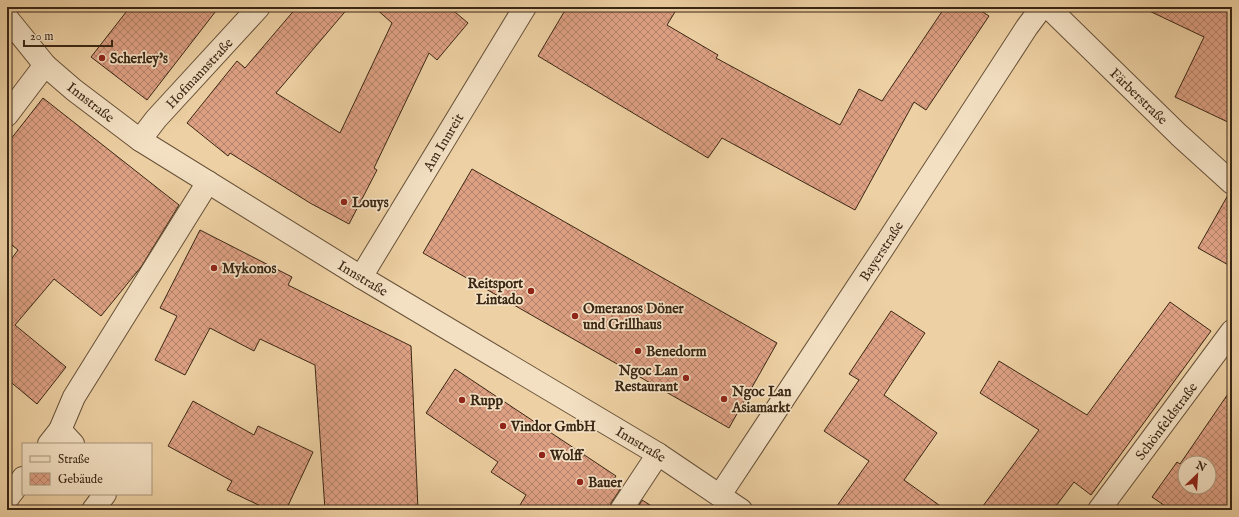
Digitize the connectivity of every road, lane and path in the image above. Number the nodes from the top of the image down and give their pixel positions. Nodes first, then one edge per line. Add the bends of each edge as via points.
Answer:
1 (259, 7) edge
2 (525, 7) edge
3 (1042, 7) edge
4 (1048, 7) edge
5 (7, 18) edge
6 (45, 65) junction
7 (7, 115) edge
8 (140, 140) junction
9 (208, 182) junction
10 (1232, 183) edge
11 (361, 277) junction
12 (1232, 331) edge
13 (61, 439) edge
14 (658, 454) junction
15 (22, 479) edge
16 (104, 495) edge
17 (720, 495) junction
18 (7, 499) edge
19 (93, 510) edge
20 (621, 510) edge
21 (742, 510) edge
22 (1099, 510) edge

1 - 8 street, Hofmannstraße via 156,119
2 - 11 street, Am Innreit
3 - 17 street, Bayerstraße
4 - 10 street, Färberstraße
5 - 6 street, Innstraße
6 - 7 street
6 - 8 street, Innstraße
8 - 9 street, Innstraße
9 - 11 street, Innstraße
9 - 13 street via 74,397
11 - 14 street, Innstraße
12 - 22 street, Schönfeldstraße
14 - 17 street, Innstraße
14 - 20 street
15 - 18 street
16 - 19 street
17 - 21 street, Innstraße

